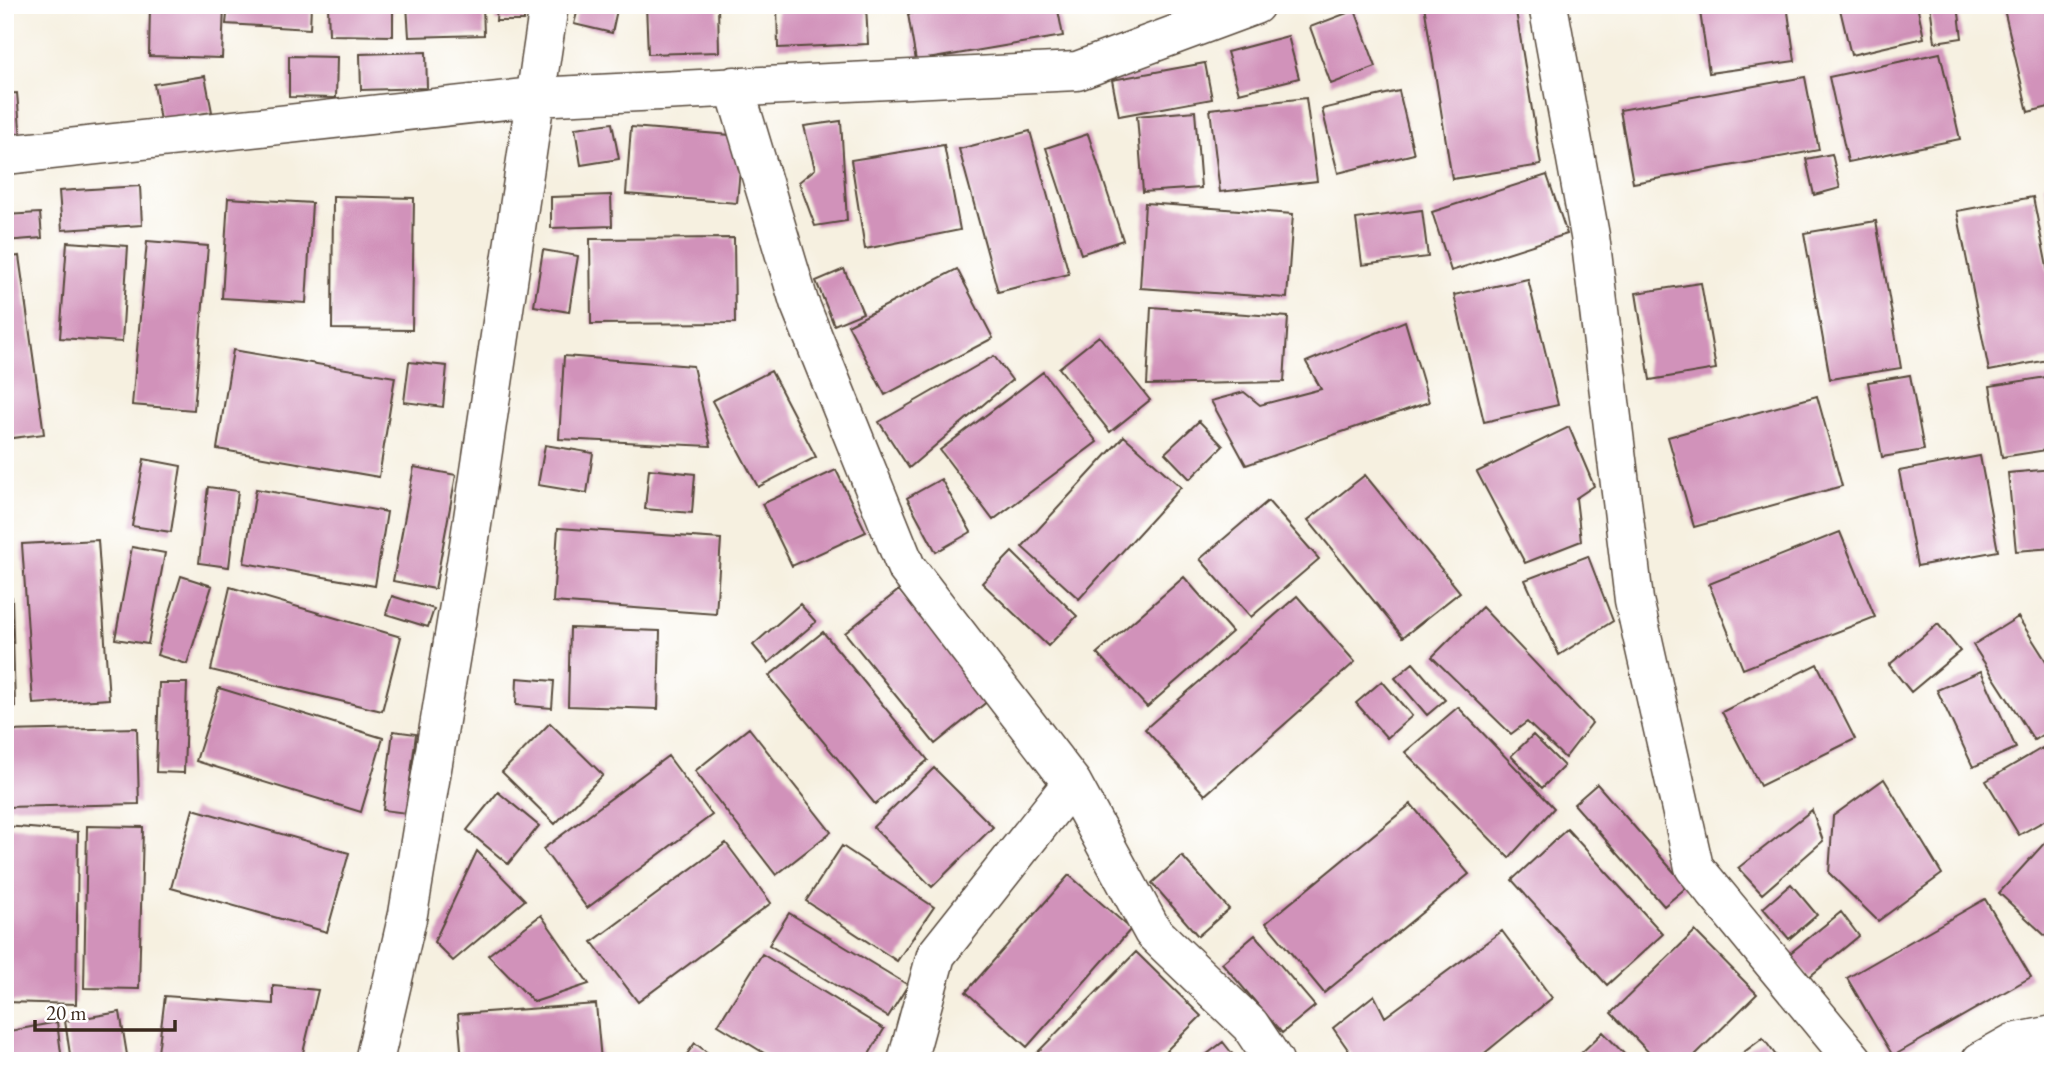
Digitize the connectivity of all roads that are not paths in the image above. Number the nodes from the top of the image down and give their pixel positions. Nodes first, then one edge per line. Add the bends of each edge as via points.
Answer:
1 (549, 5) edge
2 (1255, 5) edge
3 (1548, 5) edge
4 (734, 86) junction
5 (534, 97) junction
6 (5, 155) edge
7 (1072, 783) junction
8 (2053, 1035) edge
9 (374, 1061) edge
10 (907, 1061) edge
11 (1274, 1061) edge
12 (1854, 1061) edge
13 (1981, 1061) edge

1 - 5 street
2 - 4 street via 1077,71
3 - 12 street via 1590,236 1634,600 1694,867
4 - 5 street
4 - 7 street via 799,302 906,567
5 - 6 street
5 - 9 street via 469,545 415,873
7 - 10 street via 936,956
7 - 11 street via 1153,932 1250,1025
8 - 13 street via 2013,1043

